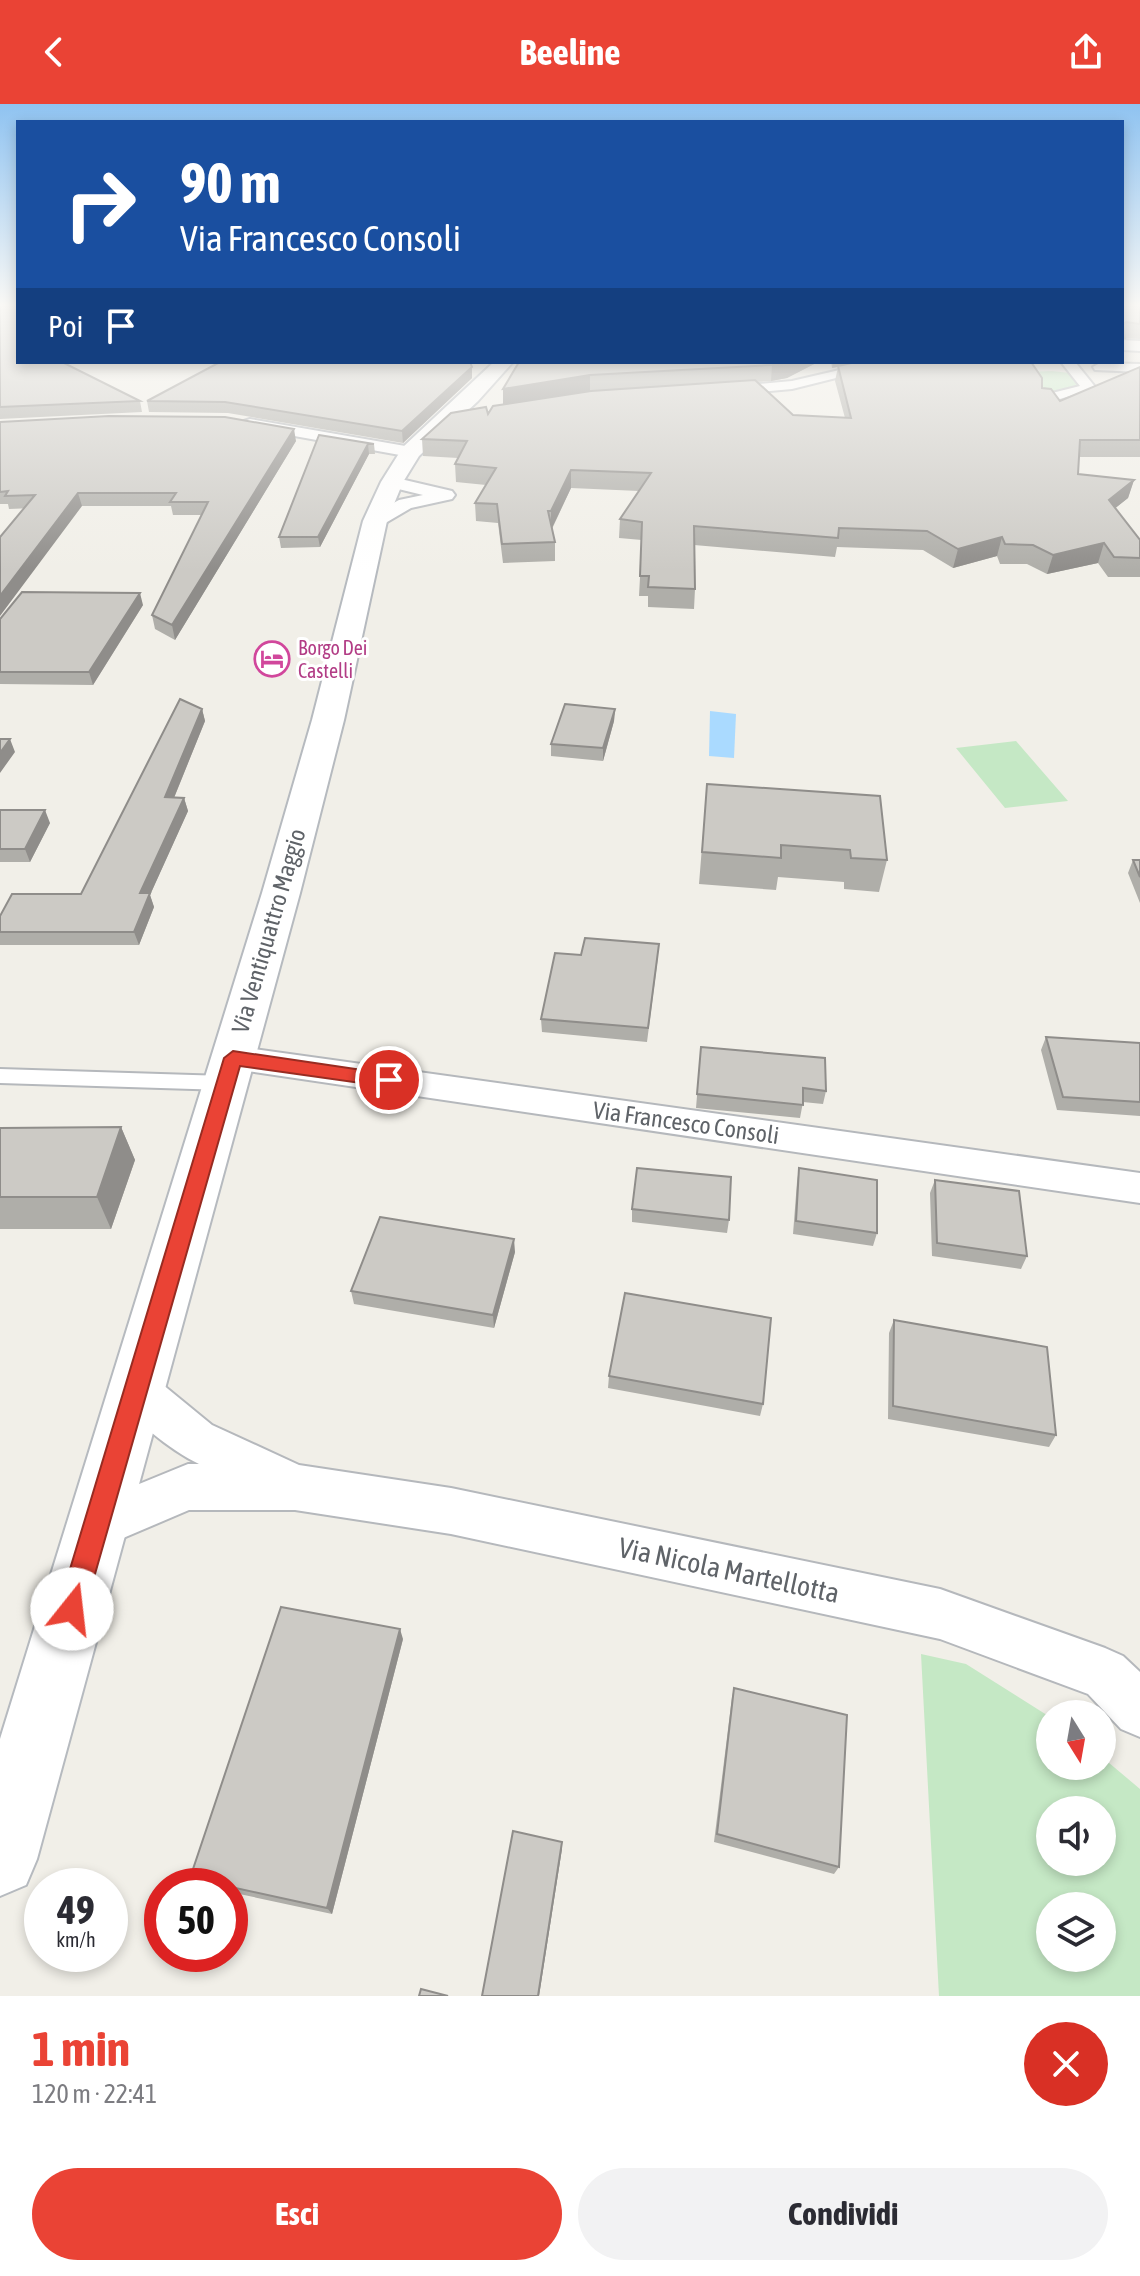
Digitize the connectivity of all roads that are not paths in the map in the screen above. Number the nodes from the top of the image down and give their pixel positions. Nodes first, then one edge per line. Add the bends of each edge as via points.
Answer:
1 (476, 394) edge
2 (1064, 394) edge
3 (1045, 399) edge
4 (227, 421) edge
5 (420, 459) junction
6 (446, 495) junction
7 (469, 495) edge
8 (229, 1070) junction
9 (0, 1076) edge
10 (1140, 1188) edge
11 (136, 1389) junction
12 (295, 1487) junction
13 (95, 1526) junction
14 (1140, 1710) edge
15 (0, 1859) edge

1 - 5 main road
2 - 3 street
4 - 5 street
5 - 6 street
5 - 6 street via 405,504
5 - 8 main road, Via Ventiquattro Maggio via 324,735
6 - 7 street
8 - 9 lane
8 - 10 street, Via Francesco Consoli
8 - 11 main road, Via Ventiquattro Maggio
11 - 12 street via 196,1440
11 - 13 main road, Via Ventiquattro Maggio
12 - 13 street via 188,1487
12 - 14 street, Via Nicola Martellotta via 451,1511 940,1614 1105,1674
13 - 15 main road, Via Ventiquattro Maggio

